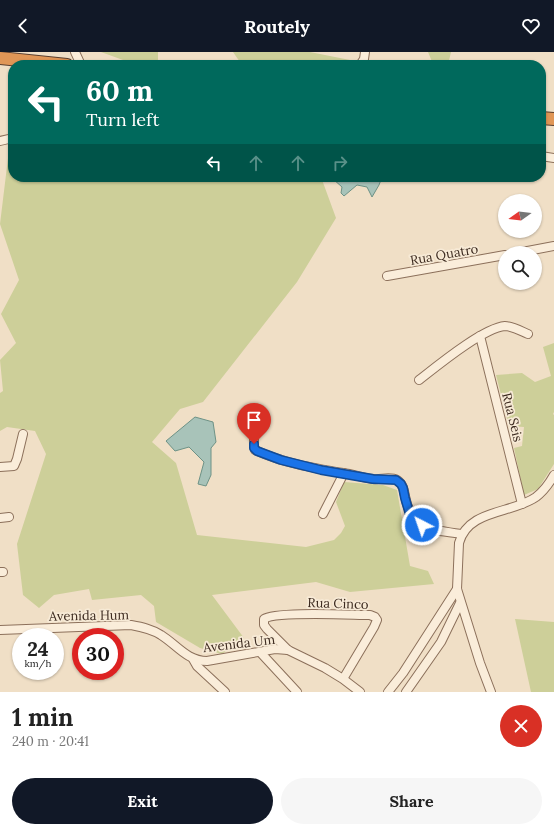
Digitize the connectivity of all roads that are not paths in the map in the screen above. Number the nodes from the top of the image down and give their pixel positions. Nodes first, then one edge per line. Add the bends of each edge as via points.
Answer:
1 (0, 58) edge
2 (19, 60) edge
3 (554, 246) edge
4 (542, 248) edge
5 (498, 256) edge
6 (387, 276) dead end
7 (528, 334) dead end
8 (480, 336) junction
9 (420, 380) dead end
10 (23, 434) dead end
11 (254, 436) dead end
12 (0, 467) edge
13 (344, 473) junction
14 (554, 475) edge
15 (522, 504) junction
16 (323, 514) dead end
17 (9, 517) dead end
18 (0, 518) edge
19 (462, 534) junction
20 (457, 589) junction
21 (460, 603) junction
22 (267, 629) joint
23 (0, 630) edge
24 (288, 650) junction
25 (260, 652) junction
26 (193, 659) junction
27 (343, 679) junction
28 (225, 692) edge
29 (297, 692) edge
30 (360, 692) edge
31 (388, 692) edge
32 (406, 692) edge
33 (491, 692) edge

1 - 2 highway
3 - 4 street
5 - 6 street, Rua Quatro
7 - 8 street via 506,326
8 - 9 street
8 - 15 street, Rua Seis
10 - 12 street via 14,466
11 - 13 street via 254,448 257,451 300,465
13 - 16 street
13 - 19 street via 373,479 396,480 403,488 410,515 415,521 432,530
14 - 15 street via 546,488
15 - 19 street via 481,518
17 - 18 street
19 - 20 street via 459,543
20 - 21 street
20 - 31 street
21 - 32 street via 441,642
21 - 33 street
22 - 24 street, Avenida Um
22 - 27 street, Rua Cinco via 264,619 275,615 374,616 377,620 374,627
23 - 26 street, Avenida Hum via 131,625 162,636
24 - 25 street, Avenida Um
24 - 27 street, Avenida Um
25 - 26 street, Avenida Um via 208,661
25 - 29 street
26 - 28 street via 197,666
27 - 30 street, Avenida Um

